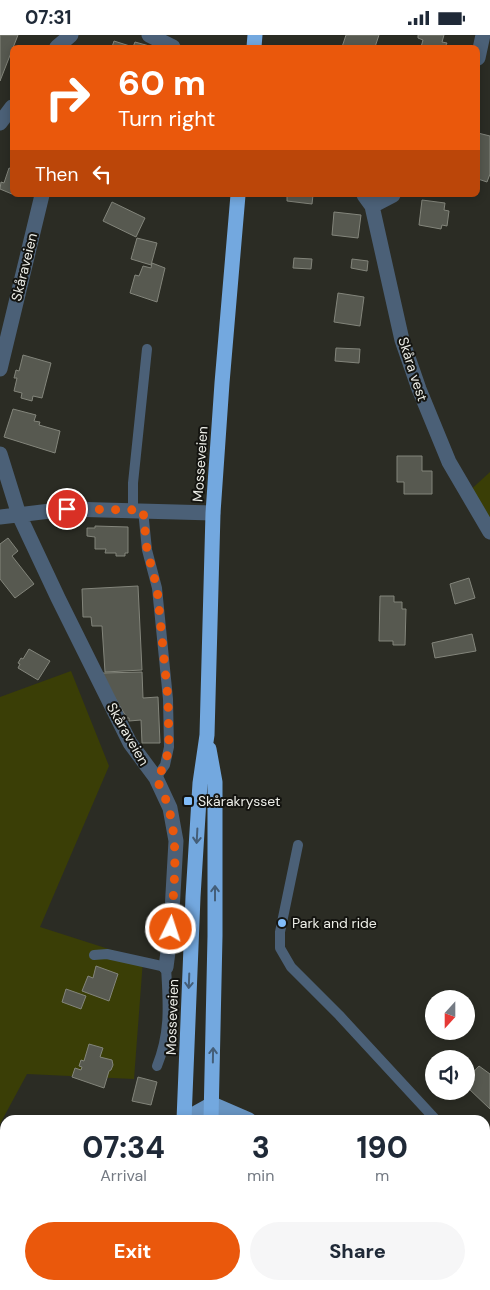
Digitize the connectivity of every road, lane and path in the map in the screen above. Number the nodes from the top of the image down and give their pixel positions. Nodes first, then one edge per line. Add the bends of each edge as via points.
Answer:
1 (149, 35) edge
2 (169, 45) edge
3 (10, 110) edge
4 (0, 123) edge
5 (42, 197) edge
6 (238, 197) edge
7 (383, 197) edge
8 (368, 200) edge
9 (147, 349) dead end
10 (0, 369) edge
11 (0, 454) edge
12 (138, 510) junction
13 (485, 510) edge
14 (213, 513) junction
15 (19, 515) junction
16 (0, 517) edge
17 (490, 532) edge
18 (207, 735) junction
19 (156, 779) junction
20 (298, 845) dead end
21 (94, 955) dead end
22 (166, 967) junction
23 (157, 1066) dead end
24 (212, 1104) junction
25 (185, 1115) edge
26 (193, 1115) edge
27 (211, 1115) edge
28 (237, 1115) edge
29 (431, 1115) edge

1 - 2 street
3 - 4 street
5 - 10 street, Skåraveien
6 - 14 highway, Mosseveien
7 - 8 street
8 - 13 street, Skåra vest via 402,340 419,389 448,462
9 - 12 lane via 133,483
11 - 15 street, Skåraveien
12 - 14 street
12 - 15 street via 67,509
12 - 19 lane via 157,588 168,699 169,747 165,765
13 - 17 street, Skåra vest
14 - 18 highway, Mosseveien
15 - 16 street
15 - 19 street, Skåraveien via 104,693 130,743
24 -> 18 highway, Mosseveien via 215,783
18 -> 25 highway, Mosseveien via 200,783 193,897
19 - 22 street, Skåraveien via 170,808 176,841
20 - 29 lane via 280,932 280,948 291,967
21 - 22 lane via 107,954
22 - 23 lane via 169,1014 164,1047
24 - 26 main road
24 - 27 highway, Mosseveien
24 - 28 main road

